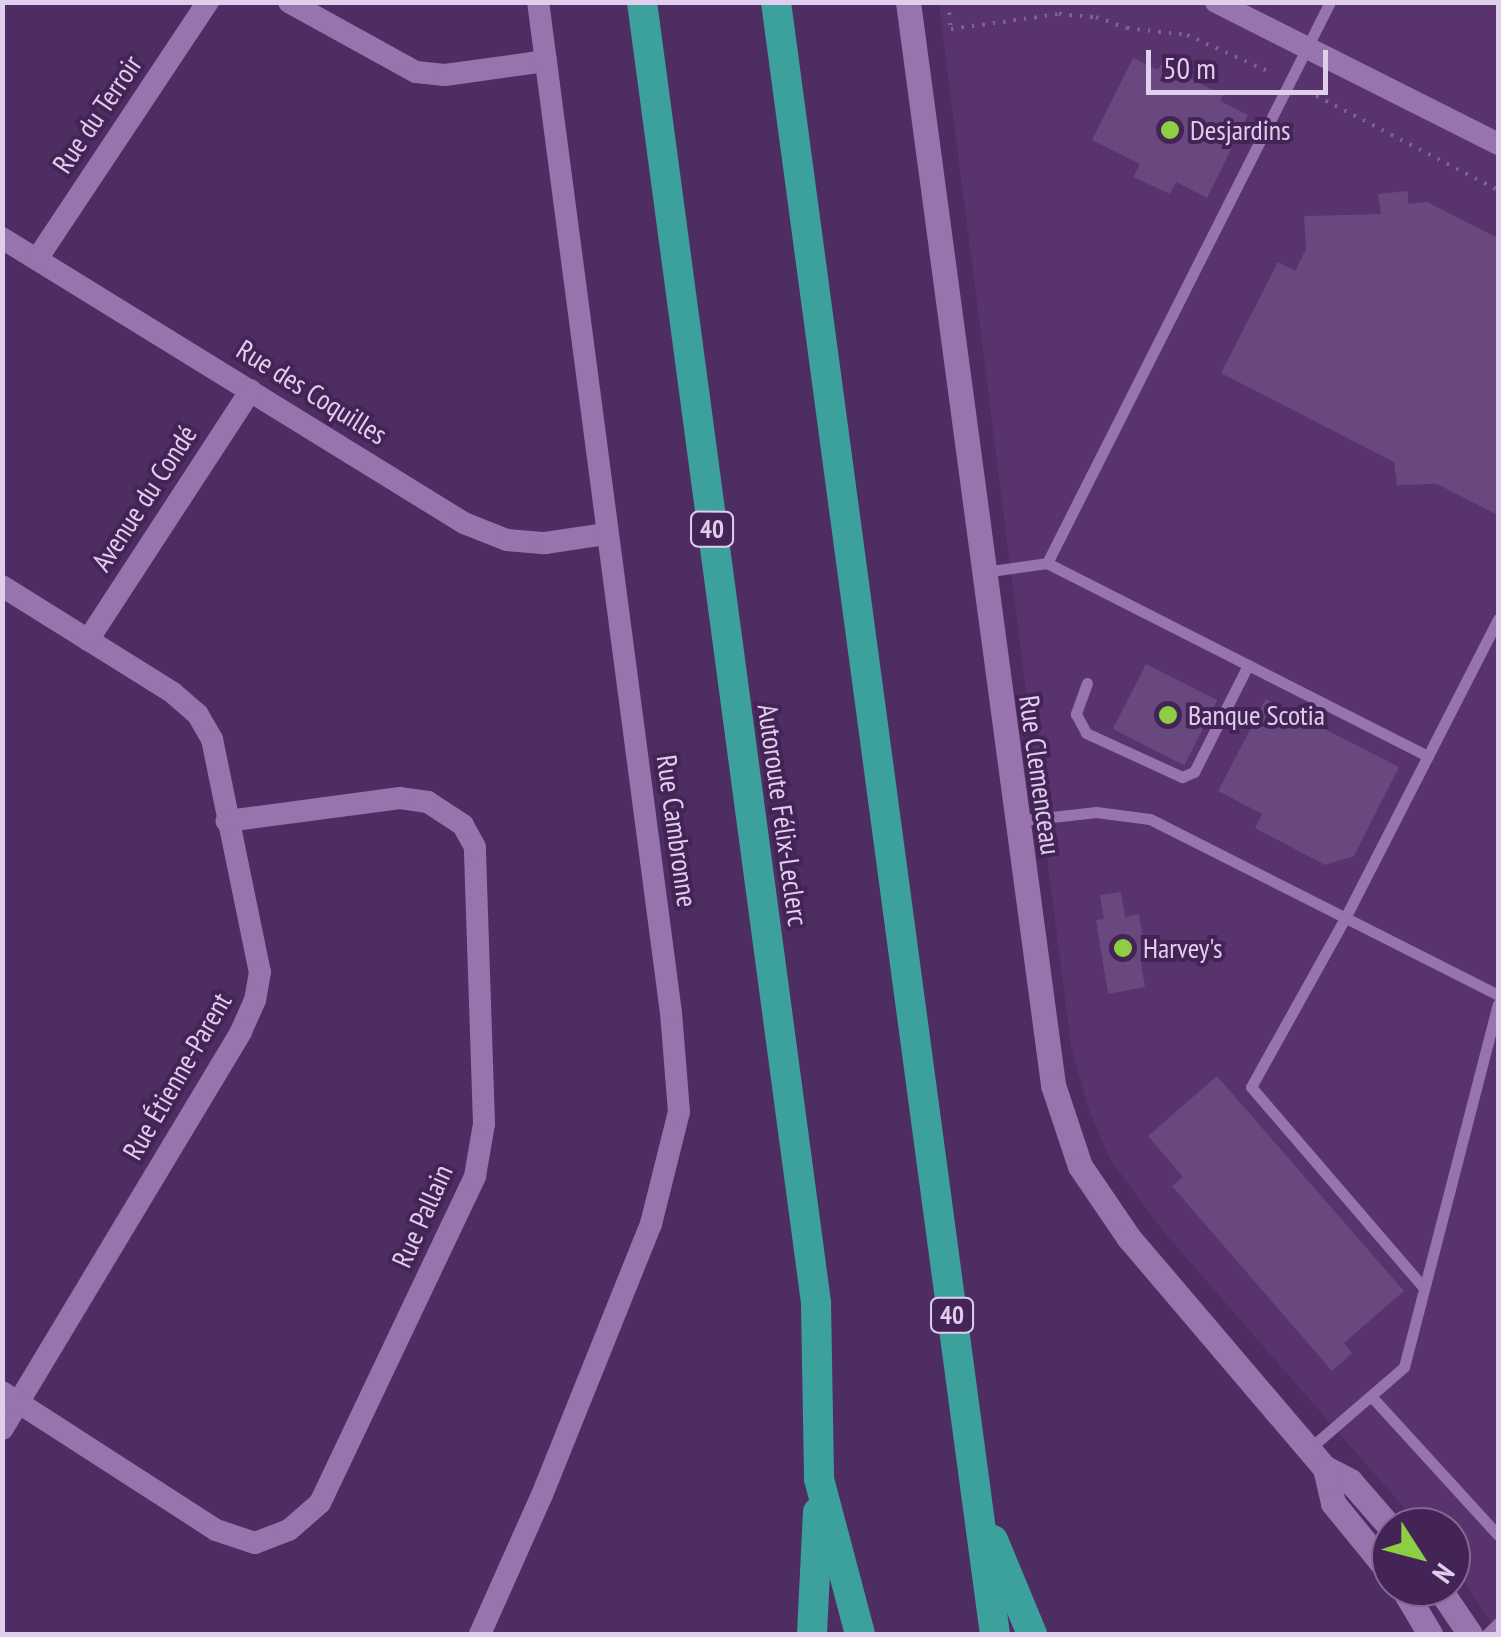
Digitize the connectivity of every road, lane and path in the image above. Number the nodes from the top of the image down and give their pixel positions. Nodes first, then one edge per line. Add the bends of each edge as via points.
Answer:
1 (208, 2) edge
2 (289, 2) edge
3 (538, 2) edge
4 (642, 2) edge
5 (776, 2) edge
6 (908, 2) edge
7 (948, 2) edge
8 (1216, 2) edge
9 (1330, 2) edge
10 (1308, 47) junction
11 (546, 61) junction
12 (1290, 82) junction
13 (1498, 144) edge
14 (1498, 190) edge
15 (2, 238) edge
16 (37, 259) junction
17 (252, 390) junction
18 (606, 534) junction
19 (1047, 563) junction
20 (983, 572) junction
21 (2, 586) edge
22 (1498, 618) edge
23 (88, 640) junction
24 (1248, 665) junction
25 (1087, 683) dead end
26 (1428, 756) junction
27 (1016, 821) junction
28 (227, 822) junction
29 (1346, 918) junction
30 (1498, 994) edge
31 (1498, 1004) edge
32 (1424, 1288) junction
33 (1371, 1396) junction
34 (11, 1398) edge
35 (2, 1429) edge
36 (1317, 1459) junction
37 (820, 1478) junction
38 (978, 1503) junction
39 (1373, 1507) edge
40 (1498, 1535) edge
41 (1371, 1549) edge
42 (1414, 1607) edge
43 (1452, 1607) edge
44 (1498, 1623) edge
45 (480, 1634) edge
46 (812, 1634) edge
47 (860, 1634) edge
48 (995, 1634) edge
49 (1032, 1634) edge
50 (1430, 1634) edge
51 (1470, 1634) edge
52 (1487, 1634) edge

1 - 16 street, Rue du Terroir
2 - 11 street via 416,72 444,75
3 - 11 street, Rue Cambronne
4 - 37 highway, Autoroute Félix-Leclerc / 40 via 816,1303
5 - 38 highway, 40
6 - 20 street, Rue Clemenceau
7 - 12 path via 951,29 1059,14 1096,17 1127,28 1186,34
8 - 10 street
9 - 10 lane
10 - 12 lane
10 - 13 street
11 - 18 street, Rue Cambronne
12 - 14 path
12 - 19 lane
15 - 16 street, Rue des Coquilles
16 - 17 street, Rue des Coquilles
17 - 18 street, Rue des Coquilles via 464,522 508,540 545,543
17 - 23 street, Avenue du Condé
18 - 45 street, Rue Cambronne via 672,1014 679,1112 651,1224
19 - 20 lane
19 - 24 lane
20 - 27 street, Rue Clemenceau
21 - 23 street, Rue Étienne-Parent
22 - 26 lane
23 - 28 street, Rue Étienne-Parent via 198,715 212,738
24 - 25 lane via 1194,772 1182,777 1086,733 1076,714
24 - 26 lane
26 - 29 lane
27 - 29 lane via 1096,812 1150,819
27 - 36 street, Rue Clemenceau via 1053,1084 1080,1166 1129,1238
28 - 34 street, Rue Étienne-Parent via 260,972 256,1000
28 - 34 street, Rue Pallain via 400,798 428,802 463,825 476,848 484,1124 475,1176 320,1503 289,1530 255,1543 216,1530
29 - 30 lane
29 - 32 lane via 1251,1087
31 - 32 lane
32 - 33 lane via 1404,1368
33 - 36 lane
33 - 40 lane
34 - 35 street, Rue Étienne-Parent
36 - 39 street, Rue Clemenceau via 1350,1480
36 - 41 street, Rue Clemenceau via 1333,1502
37 - 46 highway
37 - 47 highway, Autoroute Félix-Leclerc / 40
38 - 48 highway, 40
38 - 49 highway
42 - 50 street
43 - 51 street
44 - 52 lane

